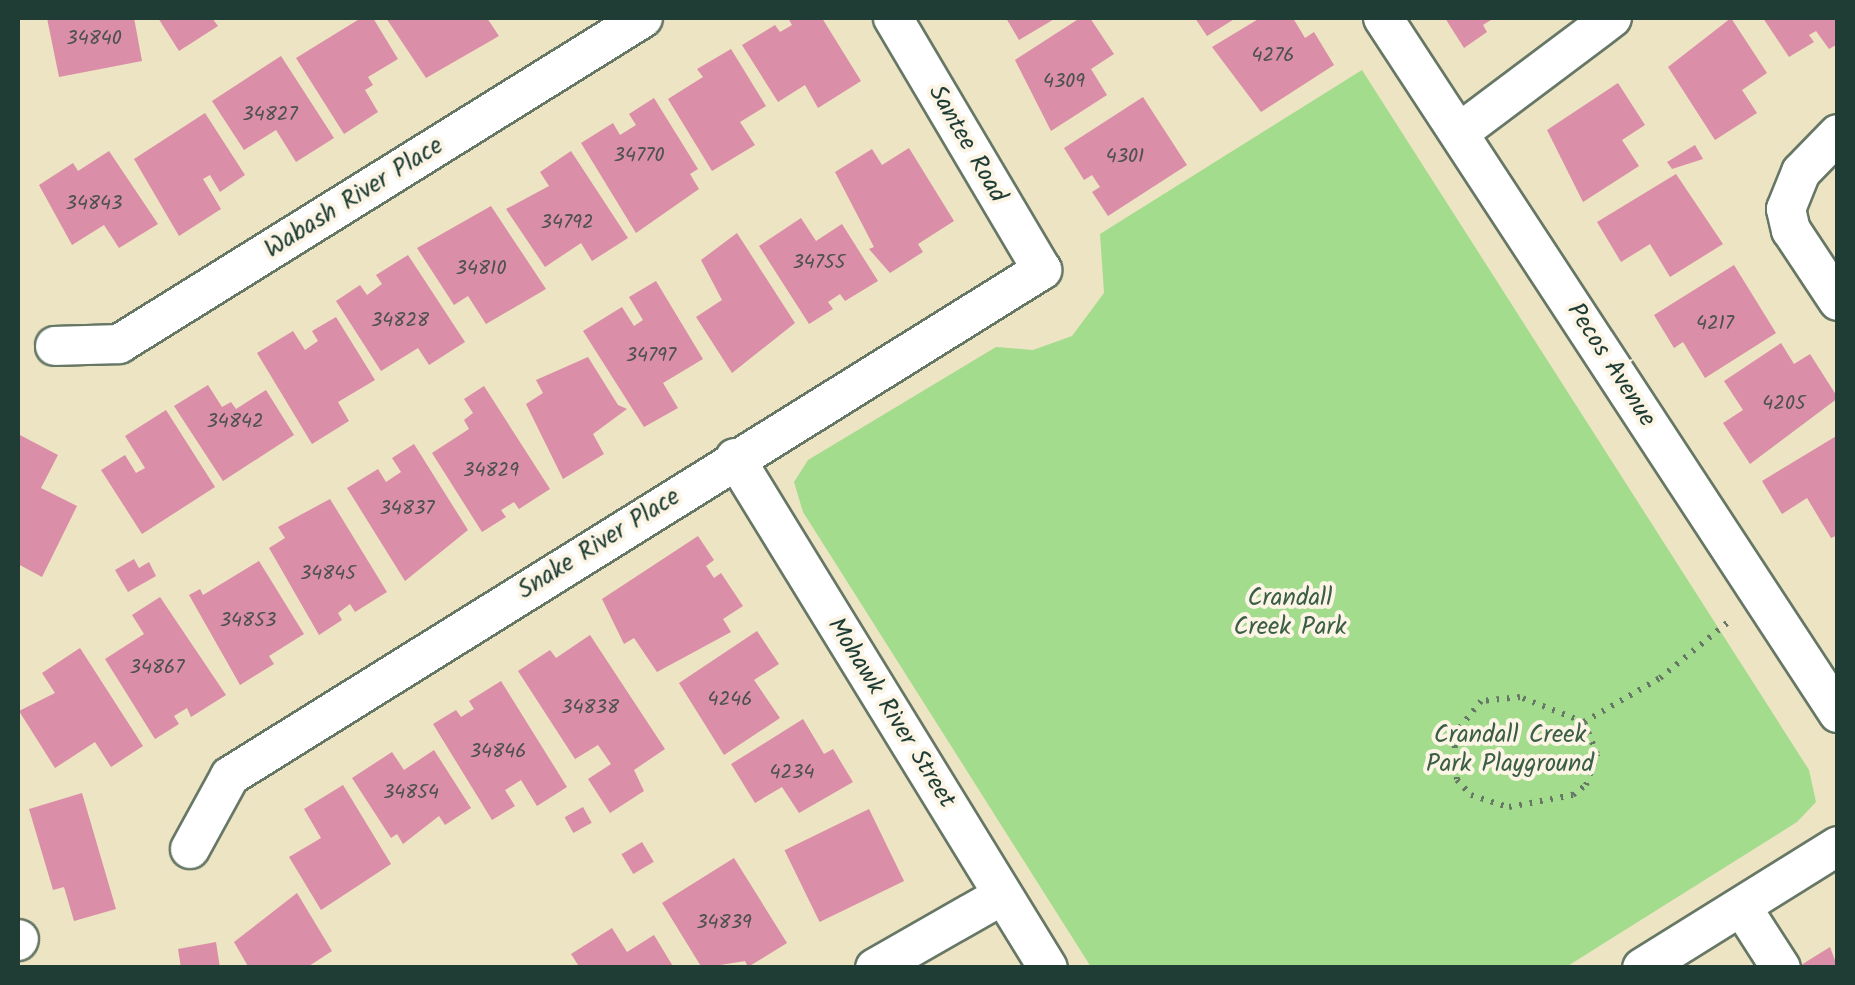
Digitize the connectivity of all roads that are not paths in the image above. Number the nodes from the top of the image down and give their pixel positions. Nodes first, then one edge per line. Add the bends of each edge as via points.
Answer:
1 (643, 18) edge
2 (893, 18) edge
3 (1383, 18) edge
4 (1612, 18) edge
5 (1460, 132) junction
6 (1838, 134) edge
7 (1042, 270) joint
8 (1838, 301) edge
9 (55, 346) dead end
10 (735, 458) junction
11 (1838, 713) edge
12 (1838, 846) edge
13 (190, 850) dead end
14 (1003, 895) junction
15 (1743, 908) junction
16 (875, 968) edge
17 (1048, 968) edge
18 (1642, 968) edge
19 (1781, 968) edge

1 - 9 street, Wabash River Place via 119,344
2 - 7 street, Santee Road
3 - 5 street, Pecos Avenue
4 - 5 street
5 - 11 street, Pecos Avenue
6 - 8 street via 1801,172 1786,209 1791,230
7 - 10 street, Snake River Place
10 - 13 street, Snake River Place via 230,776
10 - 14 street, Mohawk River Street
12 - 15 street
14 - 16 street
14 - 17 street, Mohawk River Street
15 - 18 street
15 - 19 street

